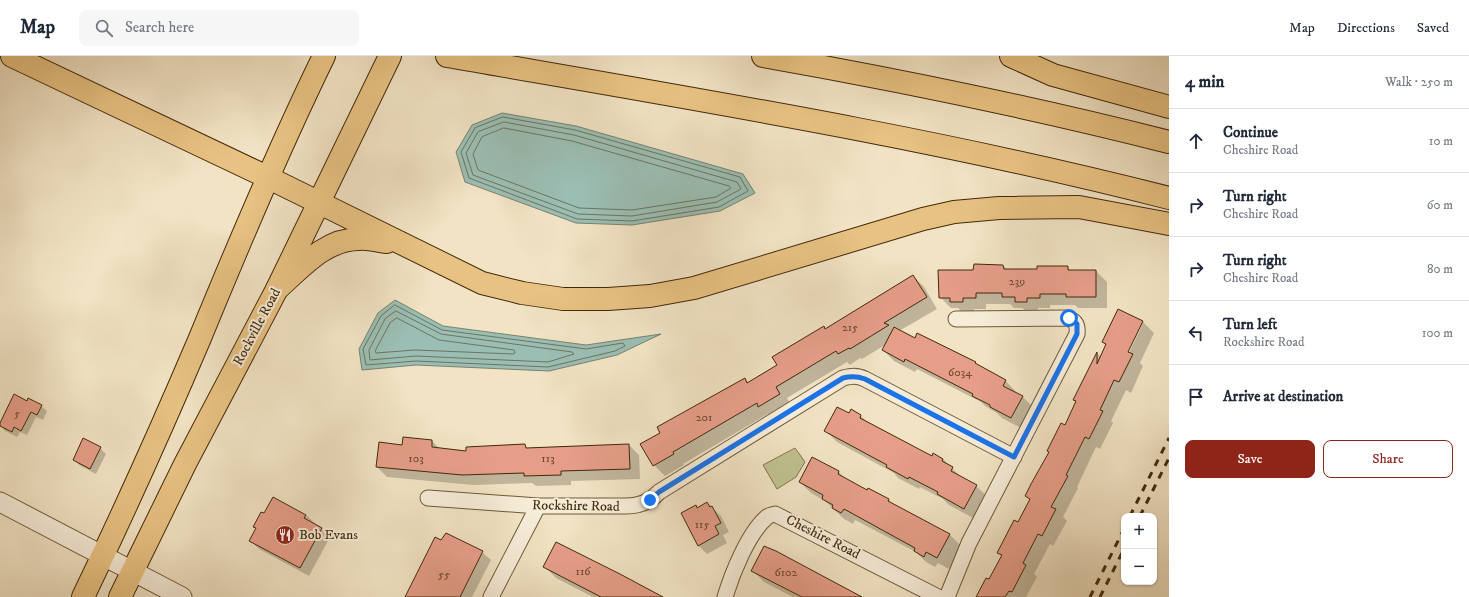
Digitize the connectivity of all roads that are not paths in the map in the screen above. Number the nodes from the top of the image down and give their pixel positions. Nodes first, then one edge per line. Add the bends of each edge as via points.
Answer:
1 (12, 56) edge
2 (324, 56) edge
3 (390, 56) edge
4 (447, 56) edge
5 (763, 56) edge
6 (1011, 56) edge
7 (1169, 108) edge
8 (1169, 142) edge
9 (269, 178) junction
10 (1169, 198) edge
11 (318, 203) junction
12 (1169, 224) edge
13 (402, 244) junction
14 (277, 289) junction
15 (956, 319) dead end
16 (1014, 457) junction
17 (428, 498) dead end
18 (0, 502) edge
19 (538, 506) junction
20 (103, 556) junction
21 (133, 571) junction
22 (83, 597) edge
23 (120, 597) edge
24 (182, 597) edge
25 (491, 597) edge
26 (725, 597) edge
27 (938, 597) edge
28 (947, 597) edge

1 - 9 main road
2 - 9 main road
3 - 11 main road, Rockville Road
4 - 10 main road via 860,130
5 - 8 main road via 983,99
6 - 7 main road via 1053,75
9 - 11 main road
9 - 20 main road
11 - 13 main road
11 - 14 main road, Rockville Road
12 - 13 main road via 1079,207 999,208 954,212 916,221 694,288 650,296 608,299 563,299 522,293 482,283
13 - 14 main road via 360,238 336,243 319,253
14 - 21 main road, Rockville Road via 185,464
15 - 16 street via 1066,318 1077,324 1077,334
16 - 19 street, Rockshire Road via 855,376 843,378 646,502 634,506
16 - 28 street via 969,543
17 - 19 street, Rockshire Road
18 - 20 street
19 - 25 street
20 - 21 street
20 - 22 main road
21 - 23 main road, Rockville Road
21 - 24 street
26 - 27 street, Cheshire Road via 731,578 753,535 768,516 775,514

